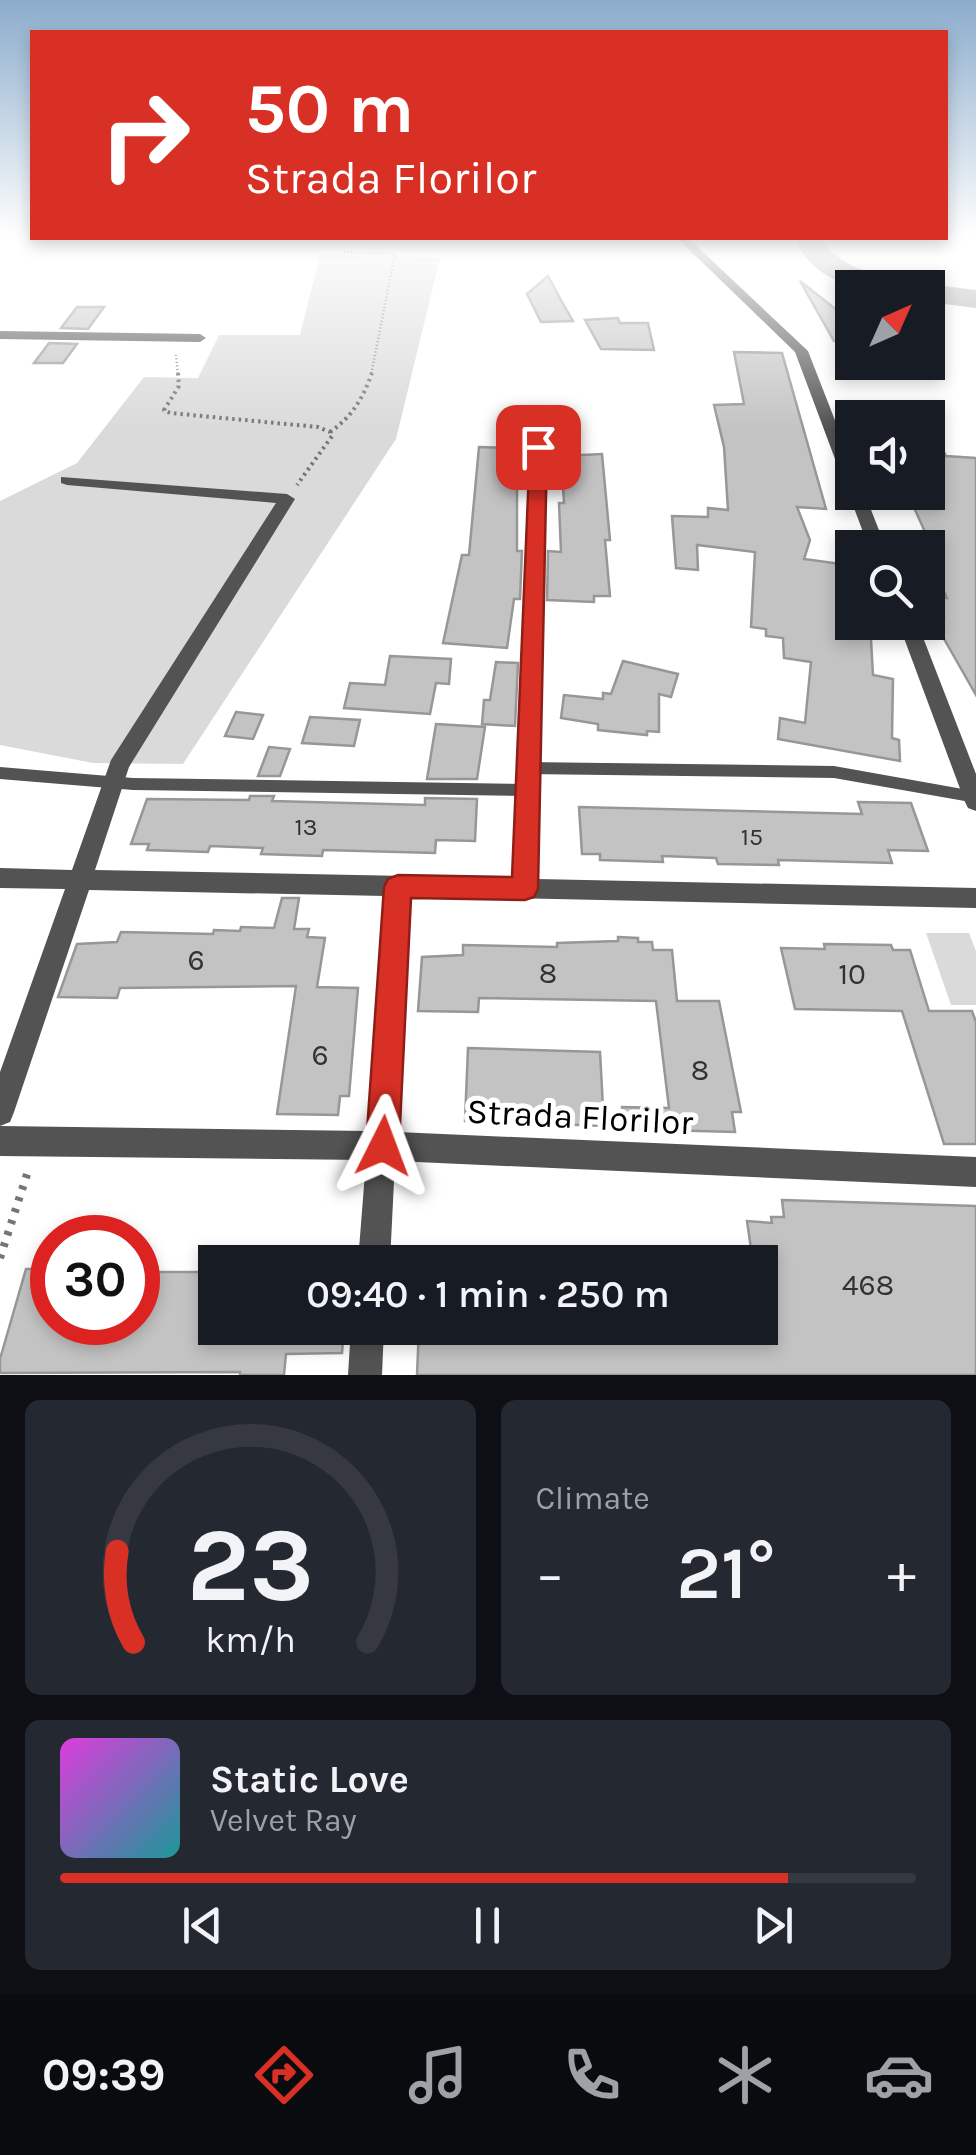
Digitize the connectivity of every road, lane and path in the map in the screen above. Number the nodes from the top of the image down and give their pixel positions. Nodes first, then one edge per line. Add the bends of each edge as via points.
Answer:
1 (387, 302) edge
2 (750, 302) edge
3 (7, 335) edge
4 (200, 338) dead end
5 (0, 353) edge
6 (176, 354) dead end
7 (330, 432) junction
8 (835, 439) edge
9 (538, 447) dead end
10 (66, 480) dead end
11 (287, 500) junction
12 (913, 640) edge
13 (527, 768) junction
14 (0, 773) edge
15 (111, 783) junction
16 (527, 790) junction
17 (975, 799) edge
18 (0, 878) edge
19 (78, 880) junction
20 (398, 887) junction
21 (525, 889) junction
22 (976, 898) edge
23 (0, 1112) edge
24 (0, 1141) edge
25 (37, 1142) junction
26 (383, 1146) junction
27 (976, 1172) edge
28 (375, 1245) edge
29 (0, 1258) edge
30 (367, 1345) edge
31 (365, 1375) edge

1 - 7 path via 378,366 345,422
2 - 8 street via 801,351
3 - 4 street
3 - 5 street
6 - 7 path via 179,386 164,410
7 - 11 path
9 - 13 street
10 - 11 street
11 - 15 street
12 - 17 street
13 - 16 street
13 - 17 lane via 834,772
14 - 15 lane
15 - 16 lane
15 - 19 street
16 - 21 street
18 - 19 street
19 - 20 street
19 - 23 street
20 - 21 street
20 - 26 street
21 - 22 street
24 - 25 street, Strada Florilor
25 - 26 street, Strada Florilor
25 - 29 path
26 - 27 street, Strada Florilor
26 - 28 street
30 - 31 street

